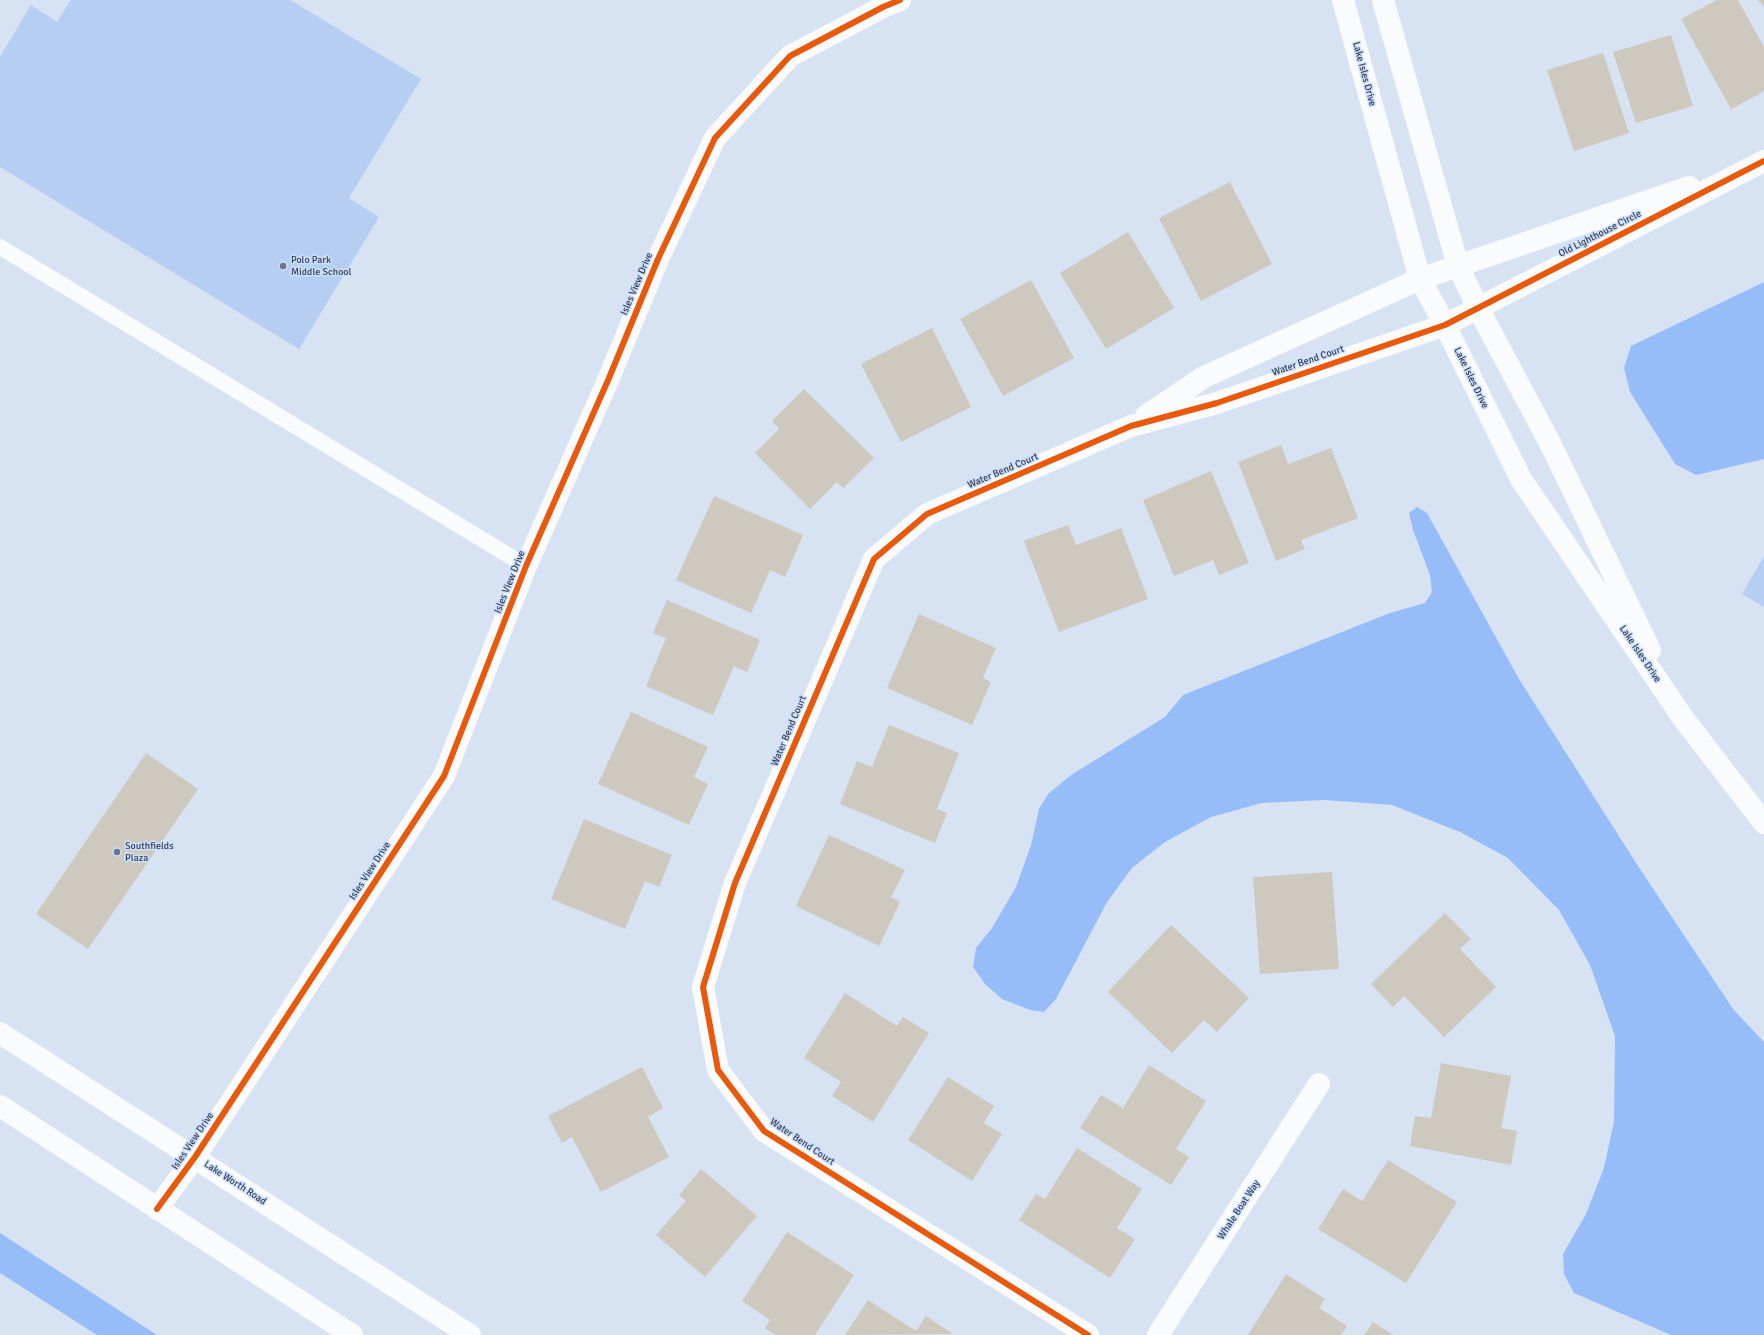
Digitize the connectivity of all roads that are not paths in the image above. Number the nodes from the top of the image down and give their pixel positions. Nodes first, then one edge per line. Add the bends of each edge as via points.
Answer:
1 (900, 0) edge
2 (1343, 0) edge
3 (1383, 0) edge
4 (1763, 162) edge
5 (0, 248) edge
6 (1458, 266) junction
7 (1420, 279) junction
8 (1478, 308) junction
9 (1445, 325) junction
10 (1131, 426) junction
11 (526, 566) junction
12 (1683, 718) junction
13 (1764, 823) edge
14 (0, 1033) edge
15 (1320, 1084) dead end
16 (0, 1106) edge
17 (195, 1157) junction
18 (157, 1209) junction
19 (352, 1335) edge
20 (470, 1335) edge
21 (1088, 1335) edge
22 (1158, 1335) edge

1 - 11 street, Isles View Drive via 790,56 715,138 658,259
2 - 7 street, Lake Isles Drive
3 - 6 street, Lake Isles Drive
4 - 6 street, Old Lighthouse Circle
4 - 8 street, Old Lighthouse Circle
5 - 11 lane
6 - 7 street, Old Lighthouse Circle
6 - 8 street, Lake Isles Drive
7 - 9 street, Lake Isles Drive
7 - 10 street, Water Bend Court via 1204,377
8 - 9 street, Old Lighthouse Circle
8 - 12 street, Lake Isles Drive via 1551,445
9 - 10 street, Water Bend Court via 1217,403
9 - 12 street, Lake Isles Drive via 1521,479
10 - 21 street, Water Bend Court via 927,514 874,560 735,883 703,986 718,1070 764,1130
11 - 17 street, Isles View Drive via 444,776
12 - 13 street, Lake Isles Drive
14 - 17 street, Lake Worth Road
15 - 22 street, Whale Boat Way
16 - 18 street
17 - 18 street, Isles View Drive
17 - 20 street, Lake Worth Road
18 - 19 street

